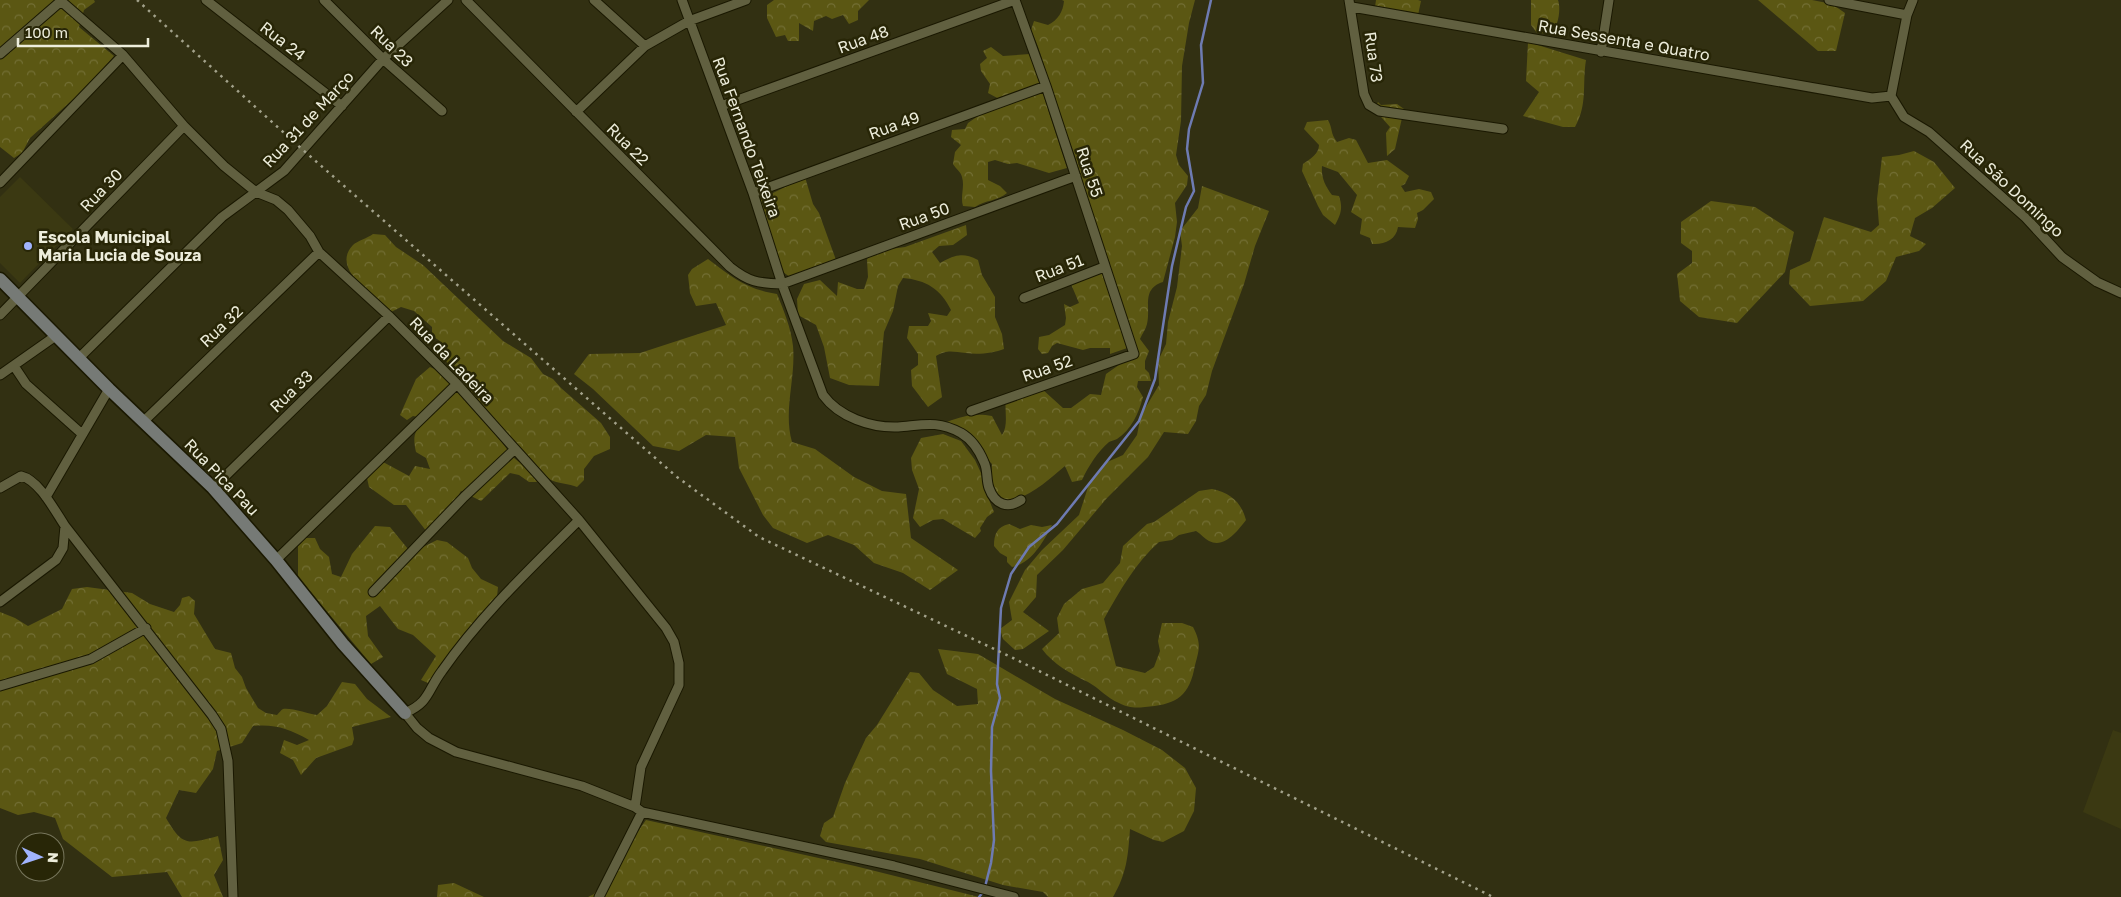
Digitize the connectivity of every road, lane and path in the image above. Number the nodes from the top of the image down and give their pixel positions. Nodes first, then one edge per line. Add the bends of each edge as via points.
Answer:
1 (206, 0) edge
2 (324, 0) edge
3 (448, 0) edge
4 (466, 0) edge
5 (594, 0) edge
6 (682, 0) edge
7 (746, 0) edge
8 (1015, 0) edge
9 (1609, 0) edge
10 (1829, 0) edge
11 (1913, 0) edge
12 (61, 1) edge
13 (1350, 4) edge
14 (1907, 15) junction
15 (689, 21) junction
16 (645, 46) junction
17 (1601, 52) junction
18 (0, 54) edge
19 (123, 55) junction
20 (383, 59) junction
21 (1046, 86) junction
22 (1891, 96) junction
23 (342, 106) junction
24 (721, 106) junction
25 (442, 111) dead end
26 (576, 112) junction
27 (184, 126) junction
28 (1503, 128) dead end
29 (1076, 176) junction
30 (0, 183) edge
31 (256, 192) junction
32 (753, 193) junction
33 (319, 252) junction
34 (1104, 267) junction
35 (0, 279) edge
36 (782, 284) junction
37 (2121, 293) edge
38 (18, 296) junction
39 (1024, 298) dead end
40 (0, 315) edge
41 (389, 316) junction
42 (58, 335) junction
43 (1134, 354) joint
44 (79, 358) junction
45 (14, 366) junction
46 (0, 375) edge
47 (457, 384) junction
48 (109, 389) junction
49 (971, 411) dead end
50 (144, 421) junction
51 (82, 434) junction
52 (515, 449) junction
53 (0, 488) edge
54 (213, 488) junction
55 (46, 497) junction
56 (1021, 500) dead end
57 (579, 520) junction
58 (65, 526) junction
59 (276, 560) junction
60 (374, 592) dead end
61 (0, 602) edge
62 (146, 628) junction
63 (0, 686) edge
64 (405, 713) junction
65 (639, 810) junction
66 (234, 897) edge
67 (599, 897) edge
68 (1014, 897) edge

1 - 23 street, Rua 24
2 - 20 street, Rua 23
3 - 20 street, Rua 31 de Março
4 - 26 street, Rua 22
5 - 16 street
6 - 15 street, Rua Fernando Teixeira
7 - 15 street
8 - 21 street, Rua 55
8 - 24 street, Rua 48
9 - 17 street
10 - 14 street
11 - 14 street
12 - 18 street
12 - 19 street, Rua da Ladeira
13 - 17 street, Rua Sessenta e Quatro
13 - 28 street, Rua 73 via 1364,94 1369,105 1380,111
14 - 22 street
15 - 16 street
15 - 24 street, Rua Fernando Teixeira
16 - 26 street
17 - 22 street, Rua Sessenta e Quatro via 1872,98
19 - 27 street, Rua da Ladeira
19 - 30 street
20 - 23 street, Rua 31 de Março
20 - 25 street, Rua 23
21 - 29 street, Rua 55
21 - 32 street, Rua 49
22 - 37 street, Rua São Domingo via 1904,117 1925,129 1981,178 2026,218 2062,257 2089,277
23 - 31 street, Rua 31 de Março via 284,171
24 - 32 street, Rua Fernando Teixeira
26 - 36 street, Rua 22 via 744,279
27 - 31 street, Rua da Ladeira
27 - 38 street, Rua 30
29 - 34 street, Rua 55
29 - 36 street, Rua 50
31 - 33 street, Rua da Ladeira via 276,200 288,210
31 - 44 street, Rua 31 de Março via 222,217
32 - 36 street, Rua Fernando Teixeira
33 - 41 street, Rua da Ladeira
33 - 50 street, Rua 32
34 - 39 street, Rua 51
34 - 43 street, Rua 55
35 - 38 street, Rua Pica Pau
36 - 56 street, Rua Fernando Teixeira via 817,384 830,405 875,425 928,423 961,433 978,449 995,499 1004,505 1013,505
38 - 40 street, Rua 30
38 - 42 street, Rua Pica Pau
41 - 47 street, Rua da Ladeira
41 - 54 street, Rua 33
42 - 44 street, Rua Pica Pau
42 - 45 street
43 - 49 street, Rua 52
44 - 48 street, Rua Pica Pau
45 - 46 street
45 - 51 street via 26,384
47 - 52 street, Rua da Ladeira
47 - 59 street
48 - 50 street, Rua Pica Pau
48 - 51 street
50 - 54 street, Rua Pica Pau
51 - 55 street
52 - 57 street, Rua da Ladeira
52 - 60 street via 464,497
53 - 55 street via 22,476
54 - 59 street, Rua Pica Pau
55 - 58 street
57 - 64 street via 476,625 422,704
57 - 65 street, Rua da Ladeira via 666,628 674,642 679,663 679,685 641,767
58 - 61 street via 62,548 56,560
58 - 62 street
59 - 64 street, Rua Pica Pau via 343,644
62 - 63 street via 91,658
62 - 66 street via 220,729 228,761
64 - 65 street via 429,738 456,752 582,786
65 - 67 street, Rua da Ladeira
65 - 68 street via 894,866

